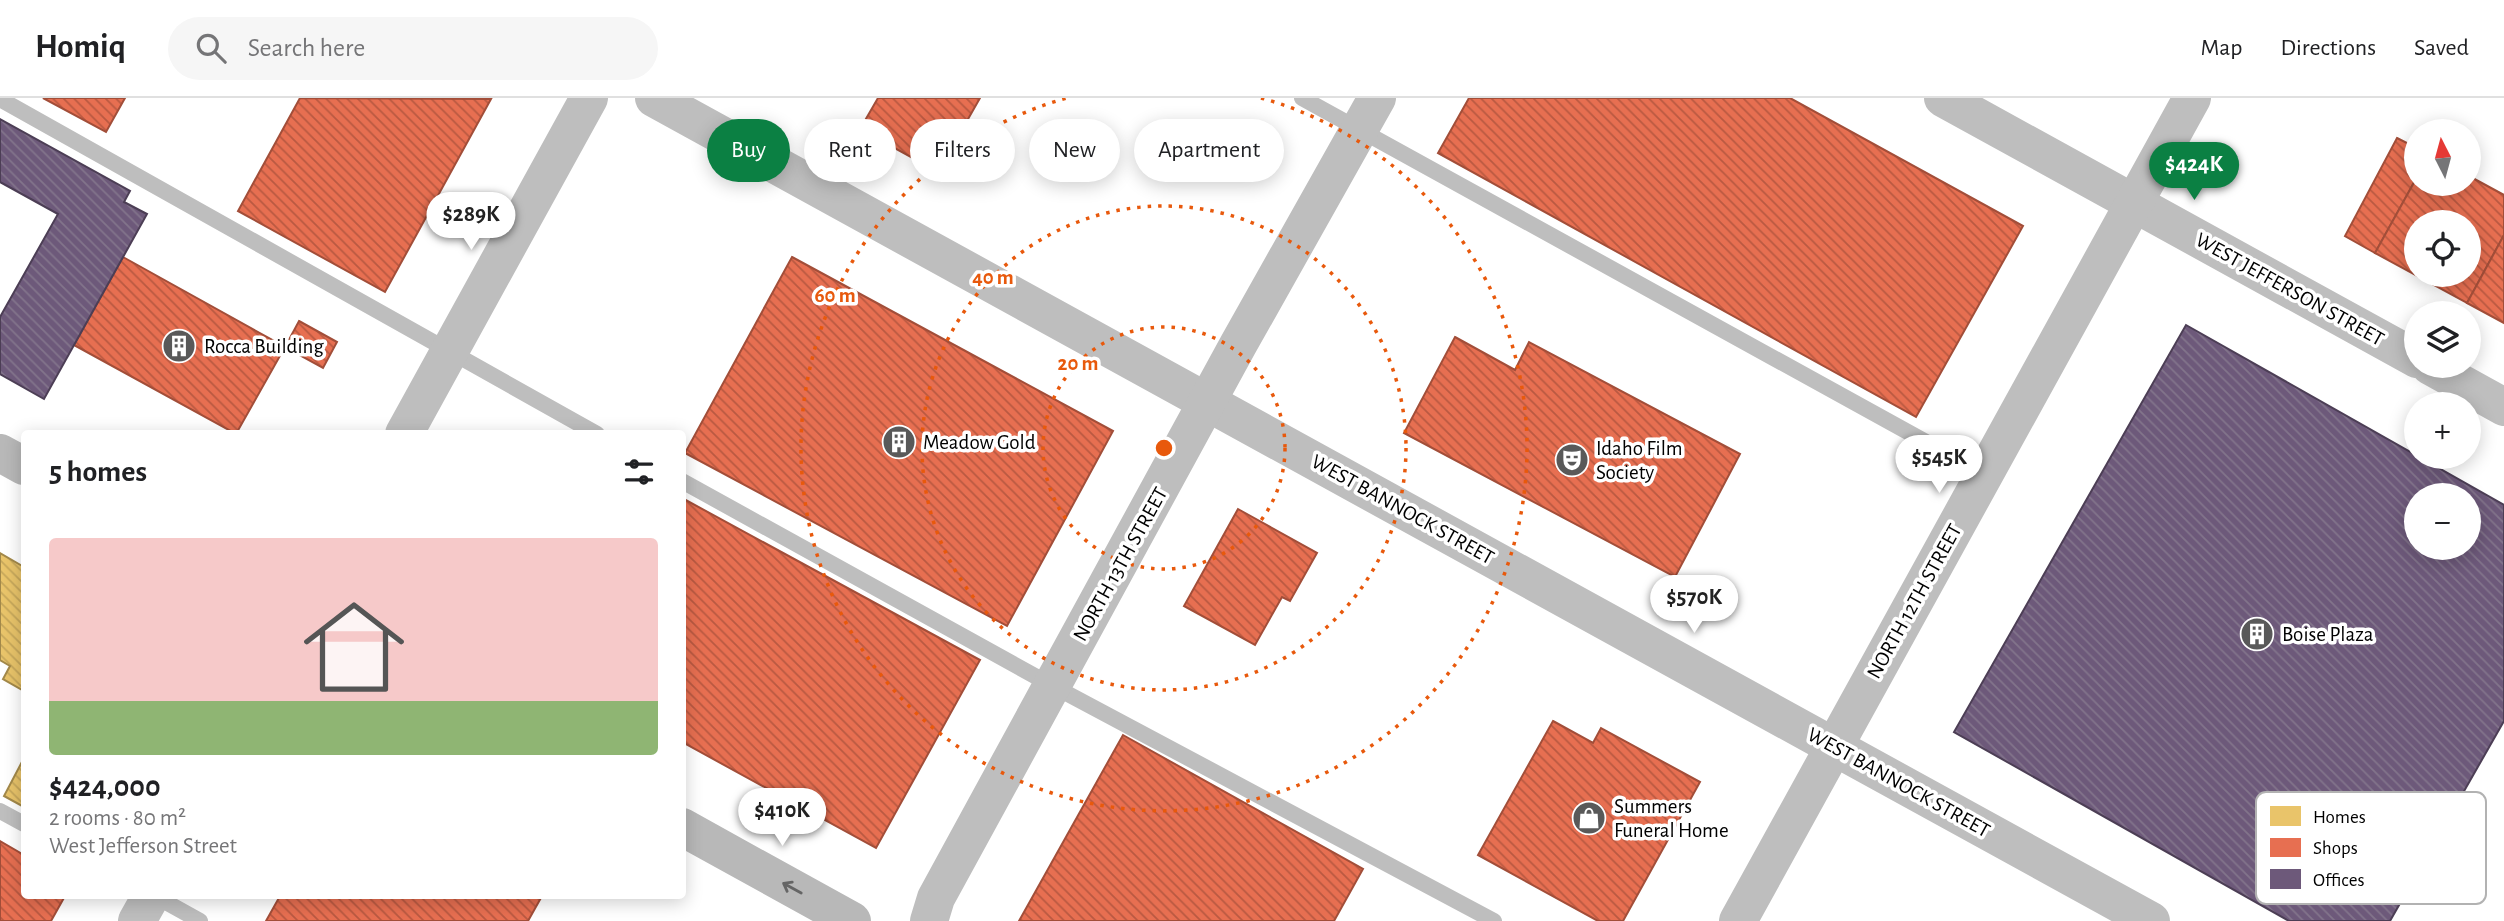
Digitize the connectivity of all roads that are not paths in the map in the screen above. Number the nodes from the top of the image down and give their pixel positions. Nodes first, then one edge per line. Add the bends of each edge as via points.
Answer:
1 (589, 98) edge
2 (654, 98) edge
3 (1302, 98) edge
4 (1377, 98) edge
5 (1943, 98) edge
6 (2192, 98) edge
7 (0, 100) edge
8 (1357, 130) junction
9 (2134, 204) junction
10 (449, 352) junction
11 (2404, 352) edge
12 (2452, 378) edge
13 (1208, 401) junction
14 (2504, 407) edge
15 (406, 430) edge
16 (590, 430) edge
17 (0, 453) edge
18 (21, 464) edge
19 (1984, 474) junction
20 (686, 483) edge
21 (1053, 686) junction
22 (1834, 746) junction
23 (0, 811) edge
24 (21, 822) edge
25 (686, 829) edge
26 (151, 899) edge
27 (159, 899) edge
28 (137, 921) edge
29 (200, 921) edge
30 (852, 921) edge
31 (929, 921) edge
32 (1494, 921) edge
33 (1738, 921) edge
34 (2151, 921) edge

1 - 10 street
2 - 13 street, WEST BANNOCK STREET
3 - 8 lane
4 - 8 street, NORTH 13TH STREET
5 - 9 street, WEST JEFFERSON STREET
6 - 9 street, NORTH 12TH STREET
7 - 10 lane
8 - 13 street, NORTH 13TH STREET
8 - 19 lane
9 - 11 street, WEST JEFFERSON STREET
9 - 19 street, NORTH 12TH STREET
10 - 15 street
10 - 16 lane
12 - 14 street
13 - 21 street, NORTH 13TH STREET
13 - 22 street, WEST BANNOCK STREET
17 - 18 main road
19 - 22 street, NORTH 12TH STREET
20 - 21 lane
21 - 31 street, NORTH 13TH STREET via 936,898
21 - 32 lane
22 - 33 street, NORTH 12TH STREET
22 - 34 street, WEST BANNOCK STREET
23 - 24 lane
30 -> 25 main road
26 - 28 street
27 - 29 lane

